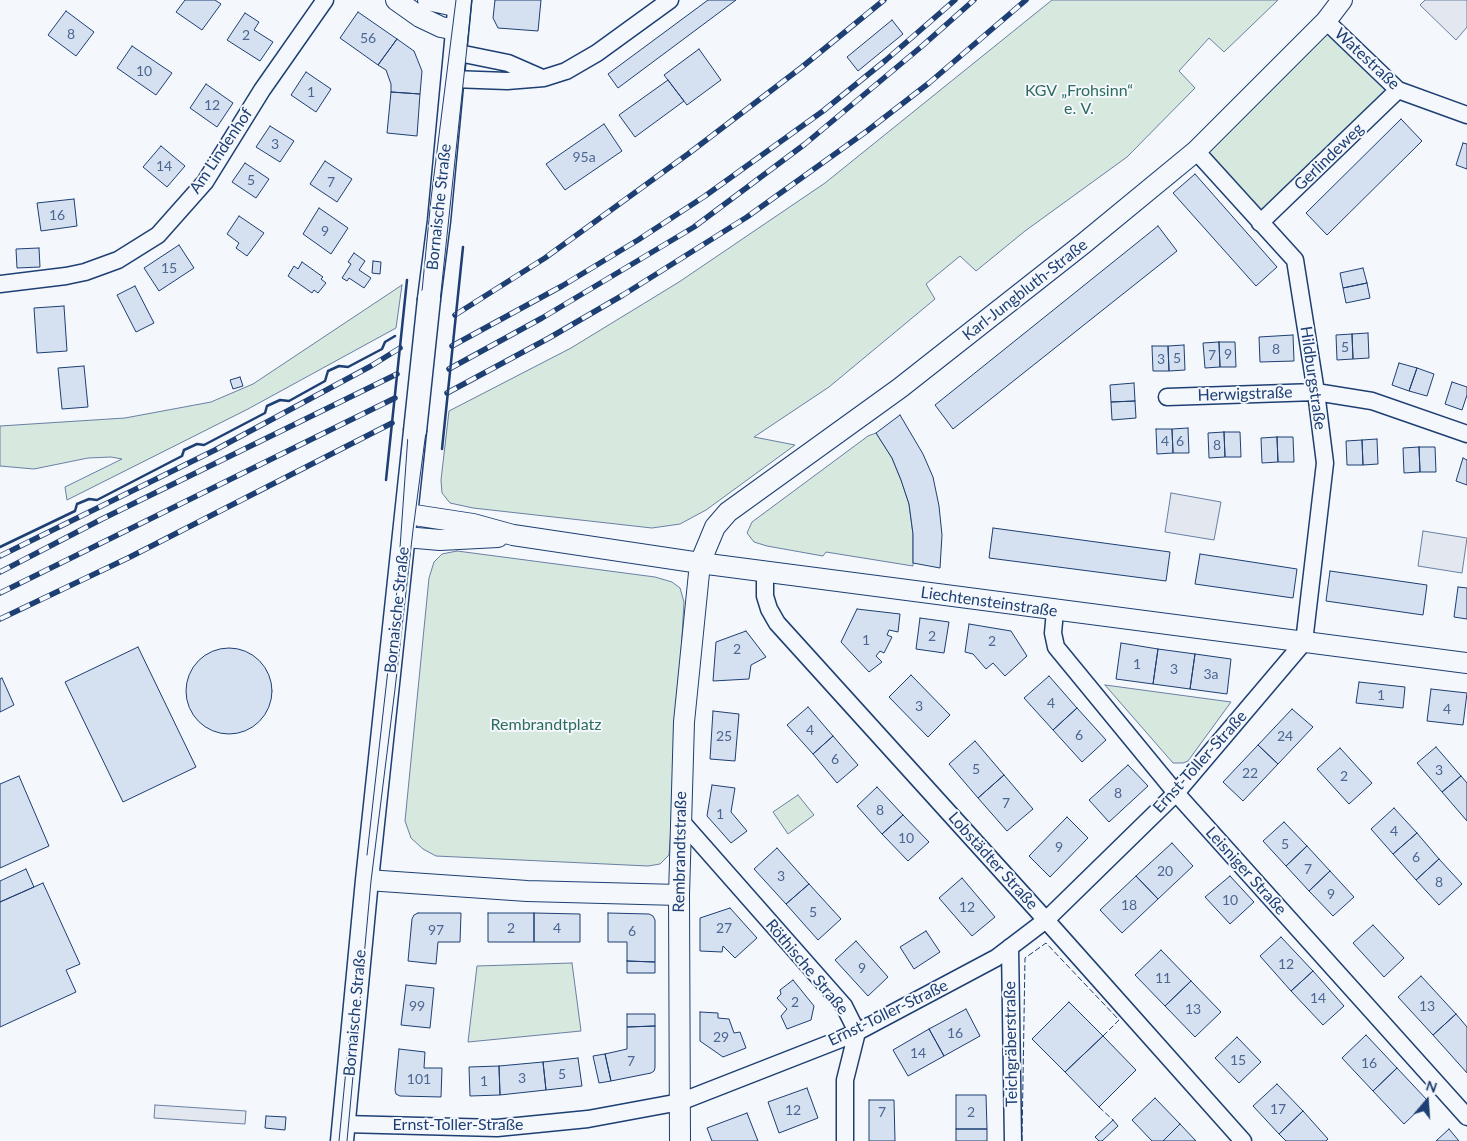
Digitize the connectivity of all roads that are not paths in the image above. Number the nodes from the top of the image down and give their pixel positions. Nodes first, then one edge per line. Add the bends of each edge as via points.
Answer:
1 (325, 0) edge
2 (396, 0) edge
3 (428, 0) edge
4 (670, 0) edge
5 (1342, 0) edge
6 (459, 4) edge
7 (1326, 21) junction
8 (456, 30) junction
9 (454, 52) junction
10 (544, 78) junction
11 (452, 79) junction
12 (1398, 90) junction
13 (1467, 115) edge
14 (1196, 151) junction
15 (1260, 223) junction
16 (0, 284) edge
17 (1316, 392) junction
18 (1167, 397) dead end
19 (1467, 434) edge
20 (408, 514) junction
21 (513, 535) junction
22 (405, 537) junction
23 (700, 564) junction
24 (766, 572) junction
25 (1055, 611) junction
26 (1304, 642) junction
27 (1467, 663) edge
28 (1176, 793) junction
29 (681, 820) junction
30 (367, 880) junction
31 (679, 895) junction
32 (1046, 920) junction
33 (1010, 948) junction
34 (857, 1032) junction
35 (680, 1102) junction
36 (1467, 1117) edge
37 (343, 1133) edge
38 (680, 1141) edge
39 (845, 1141) edge
40 (1013, 1141) edge
41 (1243, 1141) edge

1 - 16 street, Am Lindenhof via 262,90 205,182 158,235 118,260 85,272
2 - 8 street via 420,17
3 - 6 street
4 - 10 street via 597,53 566,71
5 - 7 street, Karl-Jungbluth-Straße
6 - 8 main road, Bornaische Straße
7 - 12 street, Watestraße
7 - 14 street, Karl-Jungbluth-Straße
8 - 9 main road, Bornaische Straße
9 - 10 street via 508,63
9 - 11 main road, Bornaische Straße
10 - 11 street via 507,81
11 - 20 main road, Bornaische Straße, bridge
12 - 13 street, Watestraße
12 - 15 street, Gerlindeweg
14 - 15 street, Hildburgstraße
14 - 23 street, Karl-Jungbluth-Straße via 900,388 728,512 715,527
15 - 17 street, Hildburgstraße via 1295,260
17 - 18 street, Herwigstraße
17 - 19 street, Herwigstraße via 1372,402
17 - 26 street, Hildburgstraße via 1325,463
20 - 21 street, Liechtensteinstraße via 473,524
20 - 22 main road, Bornaische Straße
21 - 22 street, Liechtensteinstraße via 440,540
21 - 23 street, Liechtensteinstraße
22 - 30 main road, Bornaische Straße
23 - 24 street, Liechtensteinstraße
23 - 29 street, Rembrandtstraße via 684,722
24 - 25 street, Liechtensteinstraße
24 - 32 street, Lobstädter Straße via 765,596 777,623
25 - 26 street, Liechtensteinstraße
25 - 28 street, Leisniger Straße via 1053,633 1056,647
26 - 27 street, Liechtensteinstraße
26 - 28 street, Ernst-Toller-Straße
28 - 32 street, Ernst-Toller-Straße
28 - 36 street, Leisniger Straße
29 - 31 street, Rembrandtstraße
29 - 34 street, Röthische Straße via 844,1006
30 - 31 street via 527,891
30 - 37 main road, Bornaische Straße
31 - 35 street, Rembrandtstraße
32 - 33 street, Ernst-Toller-Straße
32 - 41 street, Lobstädter Straße
33 - 34 street, Ernst-Toller-Straße
33 - 40 street, Teichgräberstraße
34 - 35 street, Ernst-Toller-Straße
34 - 39 street, Röthische Straße via 845,1080
35 - 37 street, Ernst-Toller-Straße via 588,1119 497,1128
35 - 38 street, Rembrandtstraße

